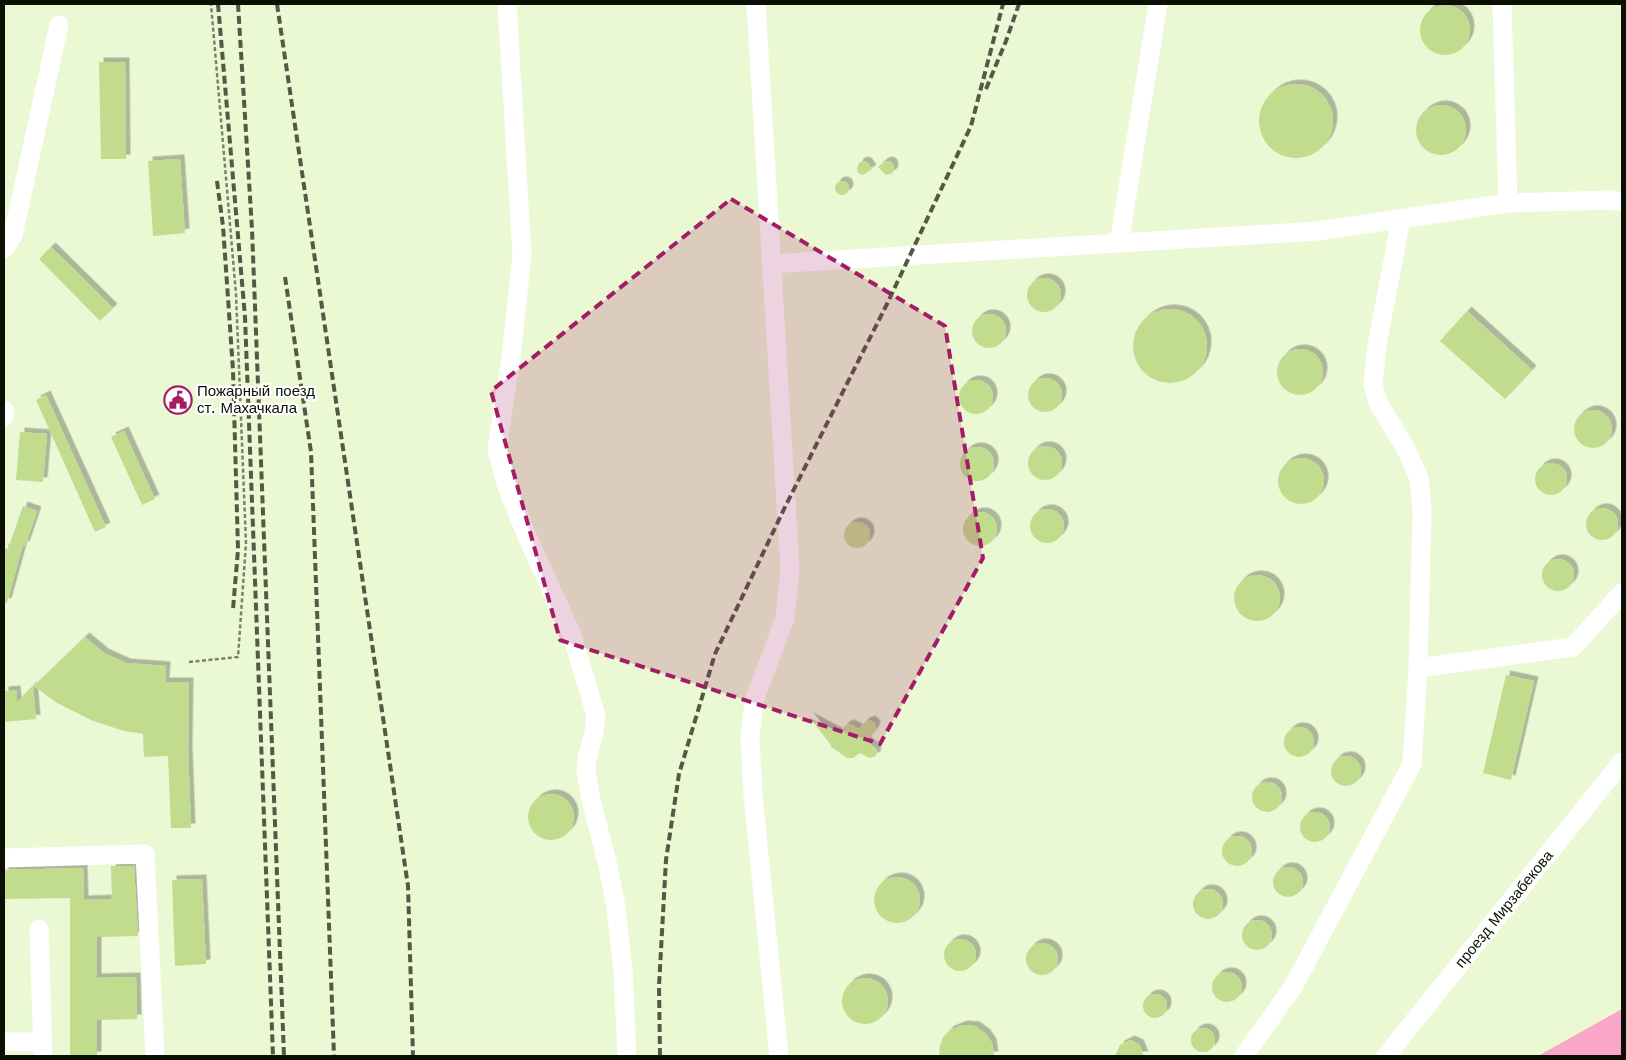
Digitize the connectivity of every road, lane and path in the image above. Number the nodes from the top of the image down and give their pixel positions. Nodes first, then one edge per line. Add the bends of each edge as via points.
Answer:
1 (211, 4) edge
2 (507, 4) edge
3 (756, 4) edge
4 (1158, 4) edge
5 (1502, 4) edge
6 (59, 25) dead end
7 (1622, 202) edge
8 (1508, 203) junction
9 (1401, 219) junction
10 (1119, 243) junction
11 (4, 249) edge
12 (771, 264) junction
13 (4, 410) edge
14 (4, 416) edge
15 (1622, 594) edge
16 (189, 662) dead end
17 (1418, 668) junction
18 (1622, 762) edge
19 (4, 858) edge
20 (39, 928) dead end
21 (4, 1042) edge
22 (42, 1049) edge
23 (155, 1056) edge
24 (627, 1056) edge
25 (779, 1056) edge
26 (1244, 1056) edge
27 (1386, 1056) edge

1 - 16 path via 236,294 246,544 238,657
2 - 24 street via 522,255 512,356 497,450 506,484 526,534 572,636 596,716 586,770 616,907
3 - 12 street
4 - 10 street
5 - 8 street
6 - 11 street via 13,235
7 - 8 street
8 - 9 street
9 - 10 street via 1318,231
9 - 17 street via 1377,345 1373,384 1378,403 1405,447 1418,478 1422,510
10 - 12 street
12 - 25 street via 790,570 785,618 754,701 750,738
13 - 14 street
15 - 17 street via 1573,647
17 - 26 street via 1412,764 1293,987
18 - 27 street, проезд Мирзабекова
19 - 23 street via 145,854
20 - 22 street
21 - 22 street

